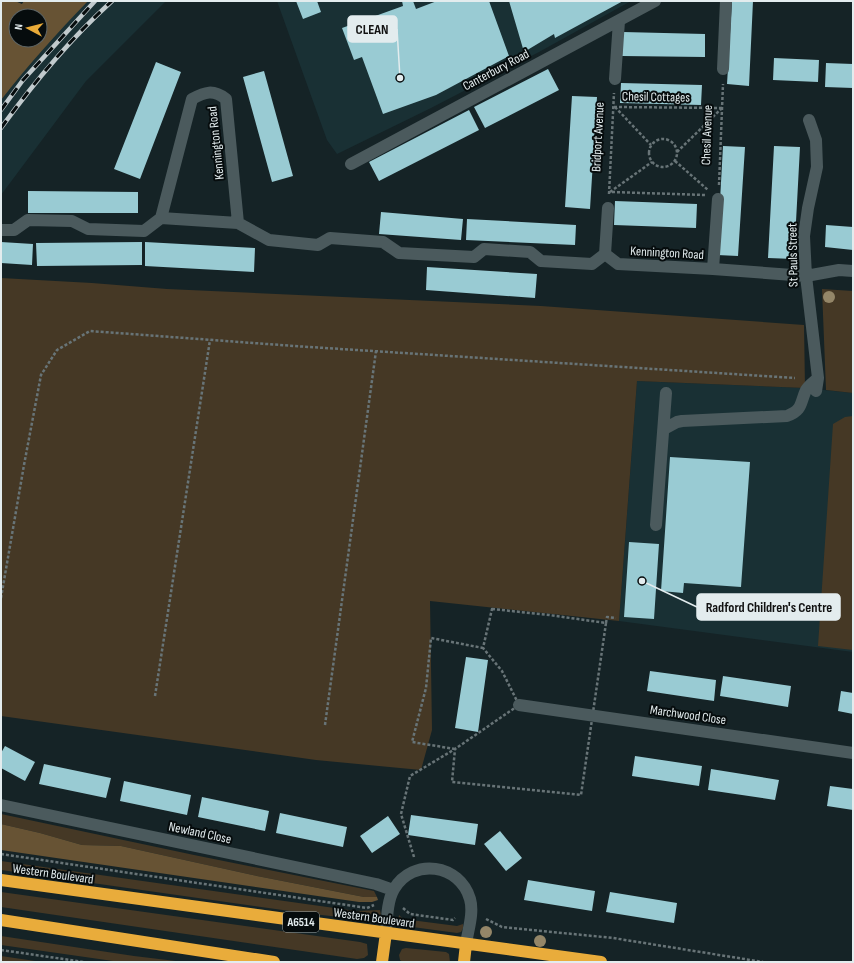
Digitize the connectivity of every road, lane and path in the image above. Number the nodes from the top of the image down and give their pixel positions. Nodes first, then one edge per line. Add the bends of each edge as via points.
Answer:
1 (655, 1) edge
2 (726, 1) edge
3 (618, 21) junction
4 (723, 69) joint
5 (615, 79) joint
6 (722, 108) junction
7 (809, 120) dead end
8 (652, 145) junction
9 (677, 152) junction
10 (675, 161) junction
11 (652, 162) junction
12 (351, 164) dead end
13 (609, 192) junction
14 (716, 197) junction
15 (608, 208) joint
16 (161, 218) junction
17 (238, 223) junction
18 (1, 230) edge
19 (605, 254) junction
20 (713, 269) junction
21 (853, 271) edge
22 (806, 276) junction
23 (210, 340) junction
24 (376, 351) junction
25 (818, 378) junction
26 (816, 391) dead end
27 (666, 393) dead end
28 (664, 429) junction
29 (656, 525) dead end
30 (1, 598) edge
31 (616, 618) dead end
32 (606, 622) dead end
33 (483, 648) dead end
34 (155, 696) dead end
35 (519, 705) dead end
36 (325, 725) dead end
37 (853, 753) edge
38 (1, 805) edge
39 (1, 854) edge
40 (418, 870) junction
41 (1, 880) edge
42 (393, 890) junction
43 (389, 904) junction
44 (470, 915) junction
45 (1, 920) edge
46 (386, 933) junction
47 (466, 944) junction
48 (1, 950) edge
49 (84, 962) edge
50 (274, 962) edge
51 (382, 962) edge
52 (464, 962) edge
53 (601, 962) edge
54 (763, 962) edge

1 - 3 street, Canterbury Road
2 - 4 street
3 - 5 street
3 - 12 street, Canterbury Road
4 - 6 path, Chesil Avenue
5 - 13 path, Bridport Avenue
6 - 8 path, Chesil Cottages via 614,106
6 - 9 path
6 - 14 path, Chesil Avenue
7 - 22 street, St Pauls Street via 816,140 816,168 805,229
8 - 9 path via 664,139 673,143
8 - 11 path via 649,154
9 - 10 path
10 - 11 path via 664,167
10 - 14 path
11 - 13 path
13 - 14 path
13 - 15 path, Bridport Avenue
14 - 20 street
15 - 19 street
16 - 17 street
16 - 17 street, Kennington Road via 192,99 204,92 219,94 226,99
16 - 18 street via 144,231 88,229 72,221 28,220 14,230
17 - 19 street via 269,240 318,245 330,238 383,242 399,253 474,257 484,249 530,252 541,261 592,264
19 - 20 street, Kennington Road via 618,264
20 - 22 street, Kennington Road
21 - 22 street, Kennington Road via 839,270
22 - 25 street, St Pauls Street
23 - 24 path
23 - 30 path via 90,331 57,350 41,375
23 - 34 path
24 - 25 path
24 - 36 path
25 - 26 street, St Pauls Street
25 - 28 street via 807,389 797,411 787,416 682,421
27 - 28 street
28 - 29 street
31 - 32 path via 607,617
33 - 40 path via 431,638 426,688 412,742 456,749 410,776 401,814
35 - 37 street, Marchwood Close
38 - 42 street, Newland Close via 376,884
39 - 43 path via 367,908 381,902
40 - 42 street via 406,876
40 - 44 street via 433,868 453,875 467,891
41 - 46 highway, Western Boulevard / A6514
42 - 43 street
43 - 44 path via 401,905 410,914 453,920 462,914
43 - 46 street
44 - 47 street
44 - 54 path via 479,916 502,927 613,938
45 - 50 highway
46 - 47 highway, Western Boulevard / A6514
46 - 51 highway
47 - 52 highway
47 - 53 highway, Western Boulevard / A6514
48 - 49 path

